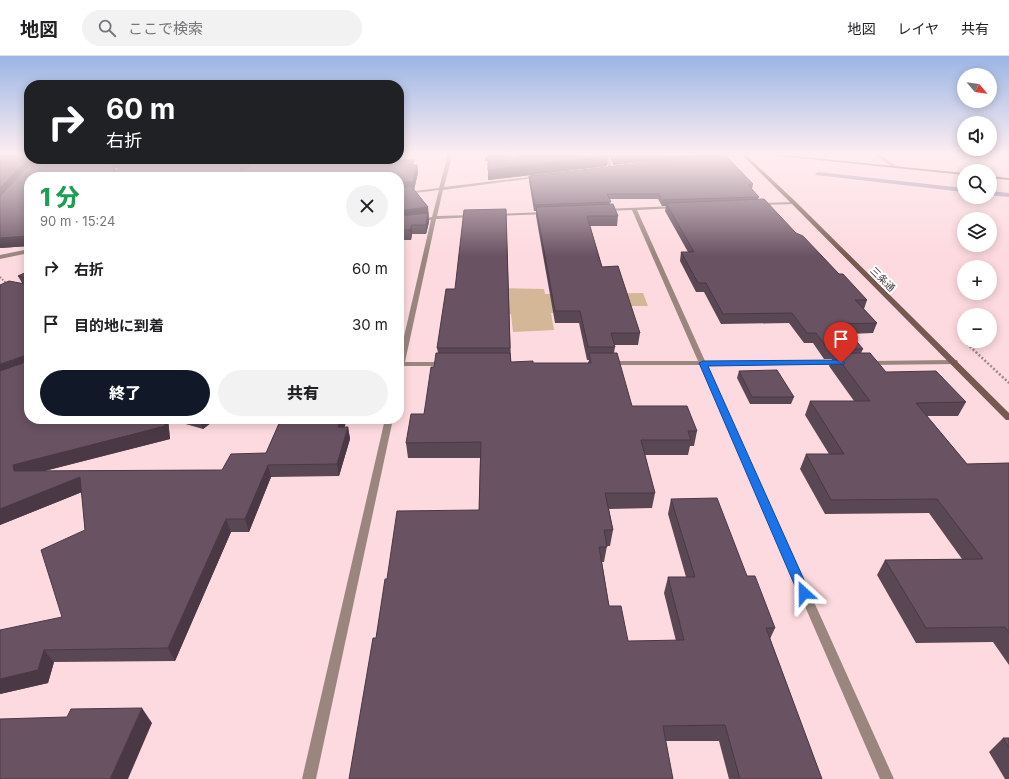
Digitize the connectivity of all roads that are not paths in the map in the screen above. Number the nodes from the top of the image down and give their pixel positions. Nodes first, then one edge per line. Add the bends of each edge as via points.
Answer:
1 (441, 188) edge
2 (436, 189) edge
3 (779, 189) edge
4 (404, 193) edge
5 (794, 203) junction
6 (756, 204) edge
7 (680, 207) edge
8 (634, 208) junction
9 (599, 210) edge
10 (552, 212) edge
11 (489, 215) edge
12 (481, 216) edge
13 (434, 218) junction
14 (404, 222) edge
15 (24, 252) edge
16 (0, 257) edge
17 (404, 337) edge
18 (954, 362) junction
19 (703, 363) junction
20 (846, 363) edge
21 (862, 363) edge
22 (404, 364) edge
23 (449, 364) edge
24 (600, 364) edge
25 (1009, 418) edge
26 (388, 424) edge
27 (309, 779) edge
28 (887, 779) edge

1 - 13 street
2 - 4 street
3 - 5 street, 三条通
5 - 6 street
5 - 18 street, 三条通
7 - 8 street
8 - 9 street
8 - 19 street
10 - 11 street
12 - 13 street
13 - 14 street
13 - 17 street
15 - 16 street
18 - 21 street
18 - 25 street, 三条通
19 - 20 street
19 - 24 street
19 - 28 street
22 - 23 street
26 - 27 street

